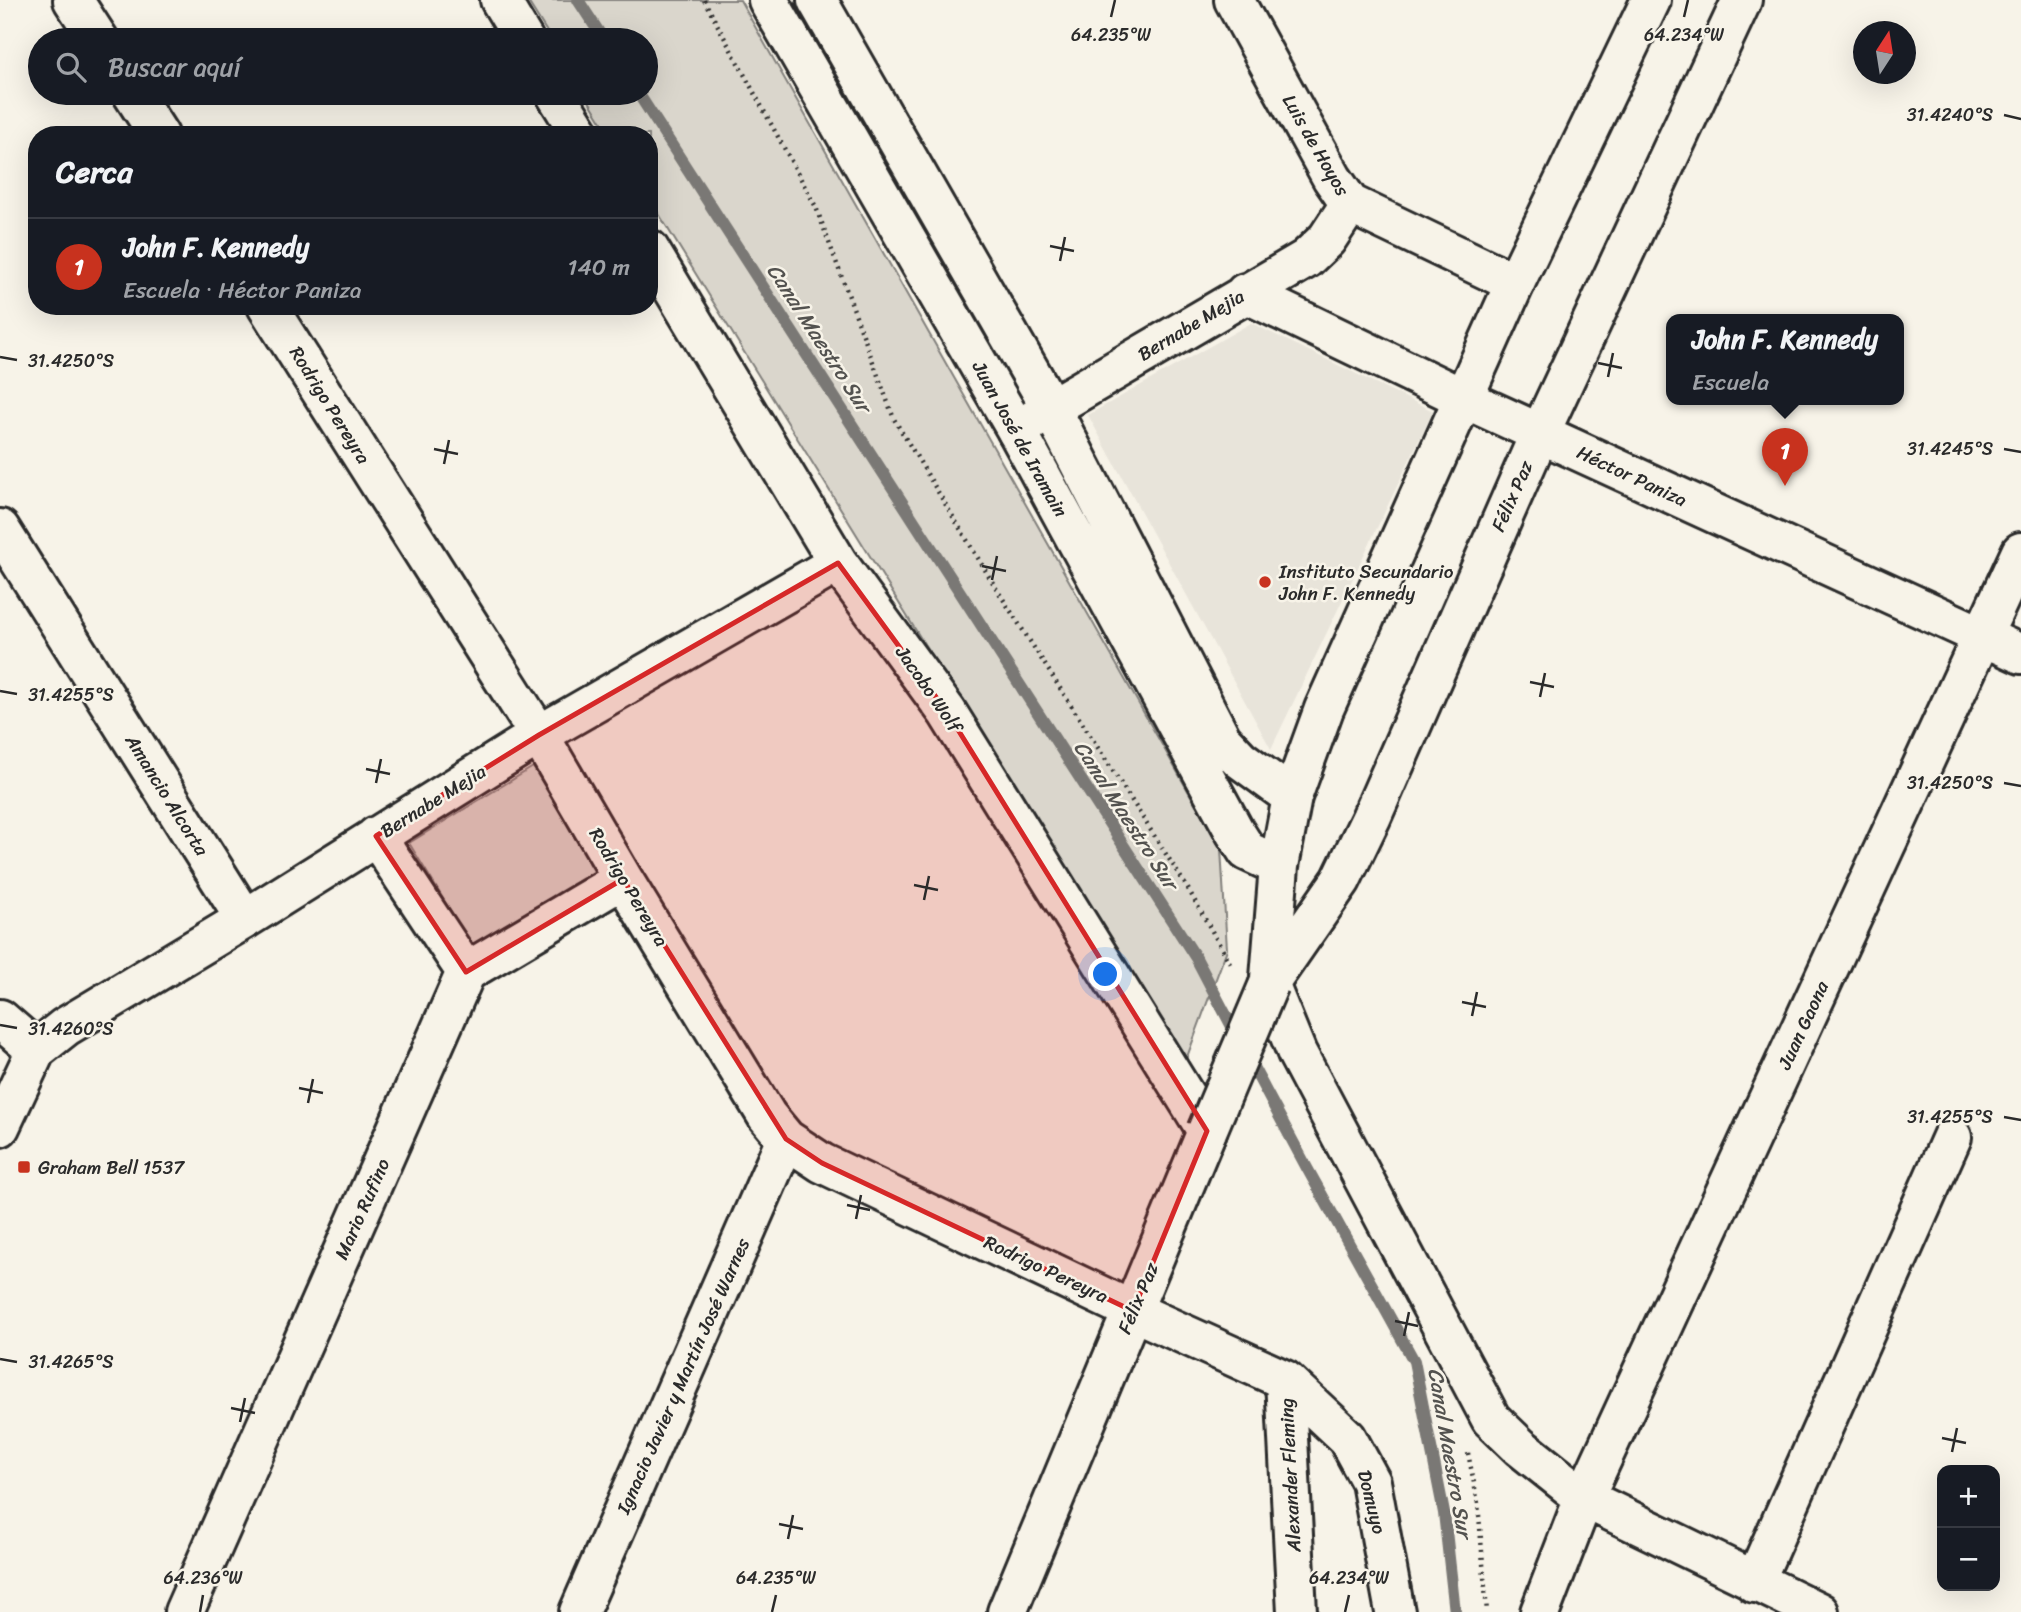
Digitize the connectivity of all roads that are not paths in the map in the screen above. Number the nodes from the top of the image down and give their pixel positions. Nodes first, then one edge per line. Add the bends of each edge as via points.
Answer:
1 (73, 0) edge
2 (500, 0) edge
3 (768, 0) edge
4 (817, 0) edge
5 (1234, 0) edge
6 (1651, 0) edge
7 (1742, 0) edge
8 (91, 28) edge
9 (517, 28) edge
10 (140, 105) edge
11 (562, 105) edge
12 (153, 126) edge
13 (575, 126) edge
14 (1350, 204) junction
15 (658, 264) edge
16 (1516, 283) junction
17 (1245, 293) junction
18 (273, 315) edge
19 (1463, 398) junction
20 (1051, 408) junction
21 (1017, 431) junction
22 (1540, 433) junction
23 (0, 530) edge
24 (2021, 552) edge
25 (838, 563) junction
26 (1982, 636) junction
27 (2021, 654) edge
28 (539, 735) junction
29 (1292, 797) junction
30 (376, 836) junction
31 (1279, 866) junction
32 (623, 879) junction
33 (245, 919) junction
34 (467, 972) junction
35 (1269, 984) junction
36 (0, 1019) edge
37 (36, 1050) junction
38 (0, 1127) edge
39 (1208, 1131) junction
40 (1952, 1137) dead end
41 (786, 1139) junction
42 (1133, 1311) junction
43 (1285, 1380) junction
44 (1584, 1498) junction
45 (1754, 1583) junction
46 (184, 1612) edge
47 (579, 1612) edge
48 (1007, 1612) edge
49 (1297, 1612) edge
50 (1395, 1612) edge
51 (1540, 1612) edge
52 (1819, 1612) edge

1 - 8 street
2 - 9 street
3 - 21 street, Juan José de Iramain
4 - 20 street, Juan José de Iramain
5 - 14 street, Luis de Hoyos
6 - 16 street, Félix Paz
7 - 22 street, Félix Paz
10 - 12 street
11 - 13 street
14 - 16 street, Luis de Hoyos
14 - 17 street, Bernabe Mejia via 1327,239 1306,259
15 - 25 street, Jacobo Wolf
16 - 19 street, Félix Paz
17 - 19 street, Héctor Paniza
17 - 20 street, Bernabe Mejia
18 - 28 street, Rodrigo Pereyra
19 - 22 street, Héctor Paniza
19 - 29 street, Félix Paz via 1324,709
20 - 21 street, Bernabe Mejia
20 - 29 street, Juan José de Iramain via 1222,740
21 - 31 street, Juan José de Iramain via 1235,832 1248,851
22 - 26 street, Héctor Paniza
22 - 35 street, Félix Paz via 1371,818 1340,880
23 - 33 street, Amancio Alcorta
24 - 26 street, Juan Gaona
25 - 28 street, Bernabe Mejia
25 - 39 street, Jacobo Wolf via 947,712
26 - 27 street, Héctor Paniza
26 - 44 street, Juan Gaona
28 - 30 street, Bernabe Mejia
28 - 32 street, Rodrigo Pereyra
29 - 31 street, Félix Paz
30 - 33 street, Bernabe Mejia
30 - 34 street
31 - 35 street, Félix Paz
32 - 34 street
32 - 41 street, Rodrigo Pereyra via 767,1116
33 - 37 street, Bernabe Mejia via 65,1027
34 - 46 street, Mario Rufino
35 - 39 street, Félix Paz, bridge
35 - 44 street via 1297,1053 1491,1419
36 - 37 street
37 - 38 street
39 - 42 street, Félix Paz
40 - 45 street
41 - 42 street, Rodrigo Pereyra via 822,1163
41 - 47 street, Ignacio Javier y Martín José Warnes
42 - 43 street, Rodrigo Pereyra
42 - 48 street, Félix Paz
43 - 49 street, Alexander Fleming
43 - 50 street, Domuyo via 1347,1438 1363,1463 1371,1482
44 - 45 street
44 - 51 street, Juan Gaona
45 - 52 street

